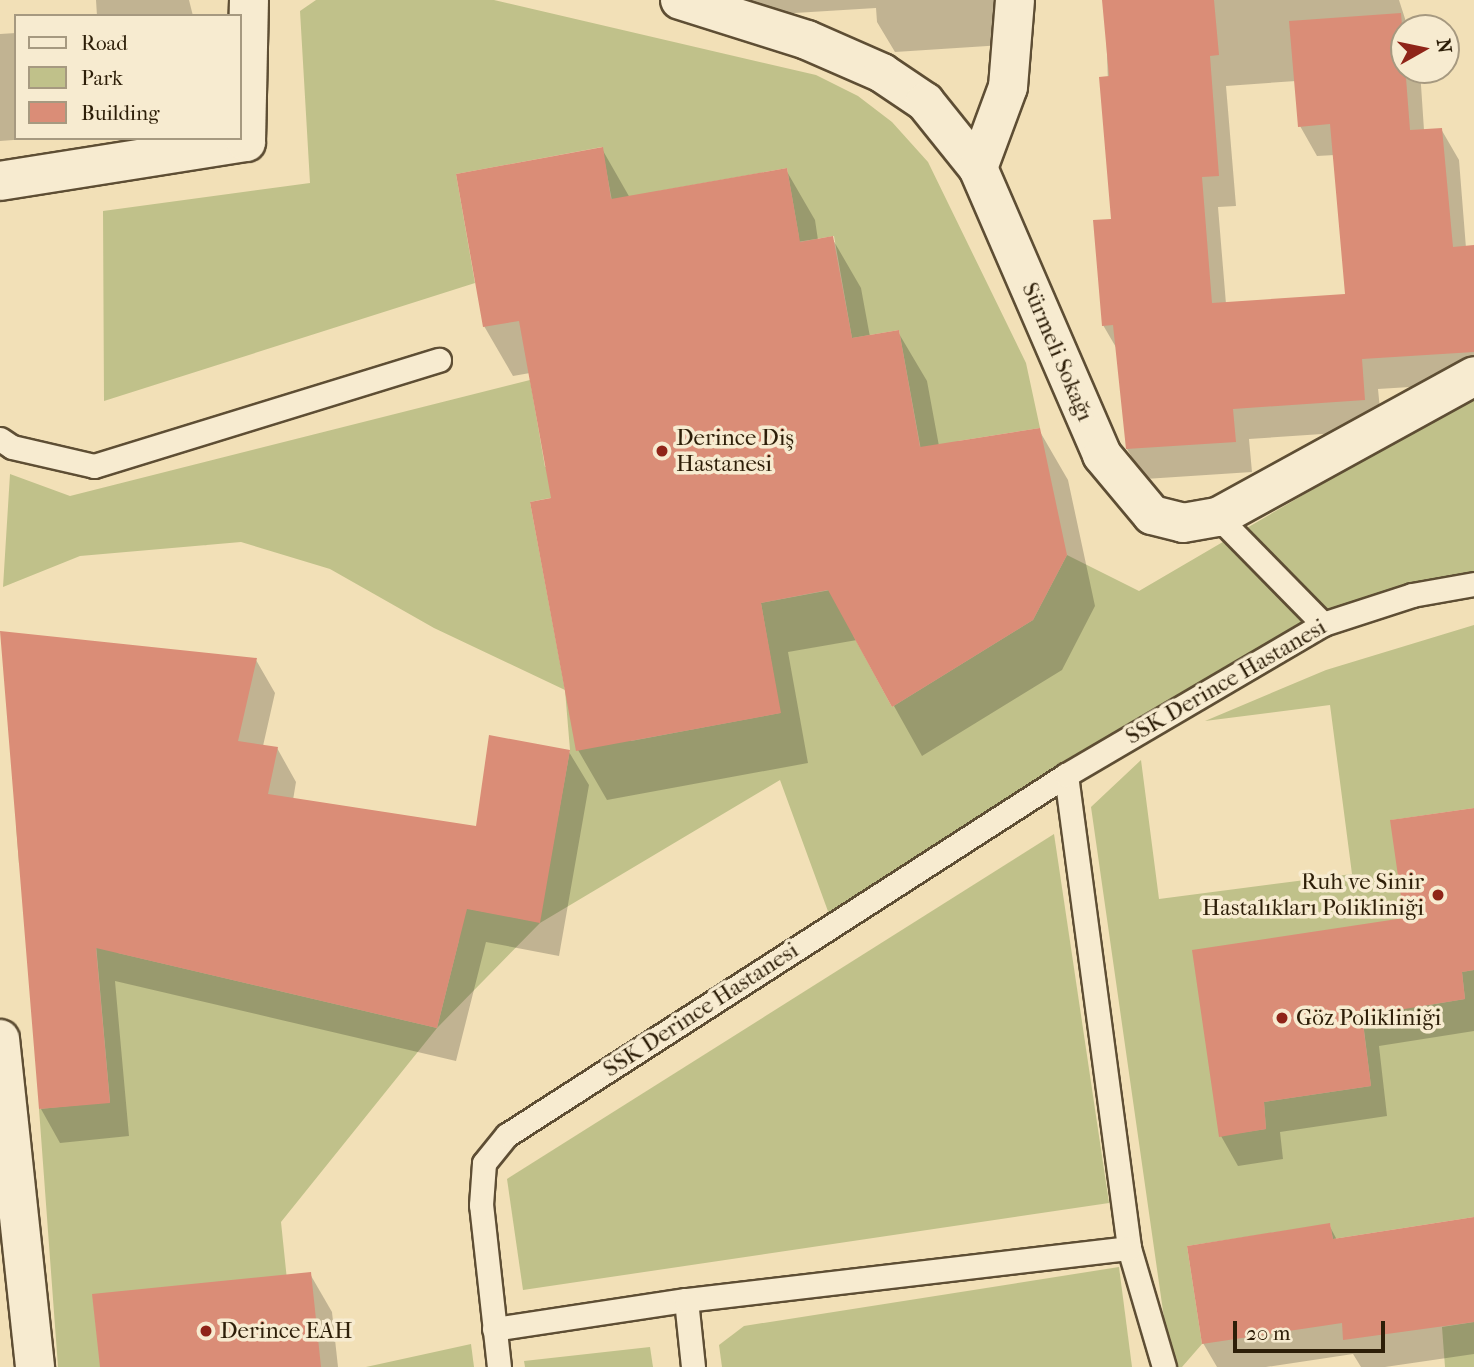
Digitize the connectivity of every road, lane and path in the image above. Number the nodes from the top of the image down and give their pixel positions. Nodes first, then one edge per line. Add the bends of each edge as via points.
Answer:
1 (249, 0) edge
2 (681, 0) edge
3 (1015, 0) edge
4 (978, 168) junction
5 (0, 181) edge
6 (439, 360) dead end
7 (1474, 376) edge
8 (0, 439) edge
9 (1218, 517) junction
10 (1474, 584) edge
11 (1323, 624) junction
12 (1066, 775) junction
13 (0, 1039) edge
14 (1129, 1248) junction
15 (685, 1300) junction
16 (494, 1329) junction
17 (35, 1367) edge
18 (499, 1367) edge
19 (693, 1367) edge
20 (1164, 1367) edge

1 - 5 street via 246,142
2 - 4 street, Sürmeli Sokağı via 807,40 882,73 925,102
3 - 4 street via 1009,87
4 - 9 street, Sürmeli Sokağı via 1102,455 1152,515 1183,523
6 - 8 lane via 94,466 12,447
7 - 9 street, Sürmeli Sokağı
9 - 11 lane
10 - 11 lane, SSK Derince Hastanesi via 1412,595
11 - 12 lane, SSK Derince Hastanesi
12 - 14 lane
12 - 16 lane, SSK Derince Hastanesi via 507,1135 484,1163 481,1205
13 - 17 street
14 - 15 lane
14 - 20 lane
15 - 16 lane
15 - 19 lane
16 - 18 lane, SSK Derince Hastanesi

